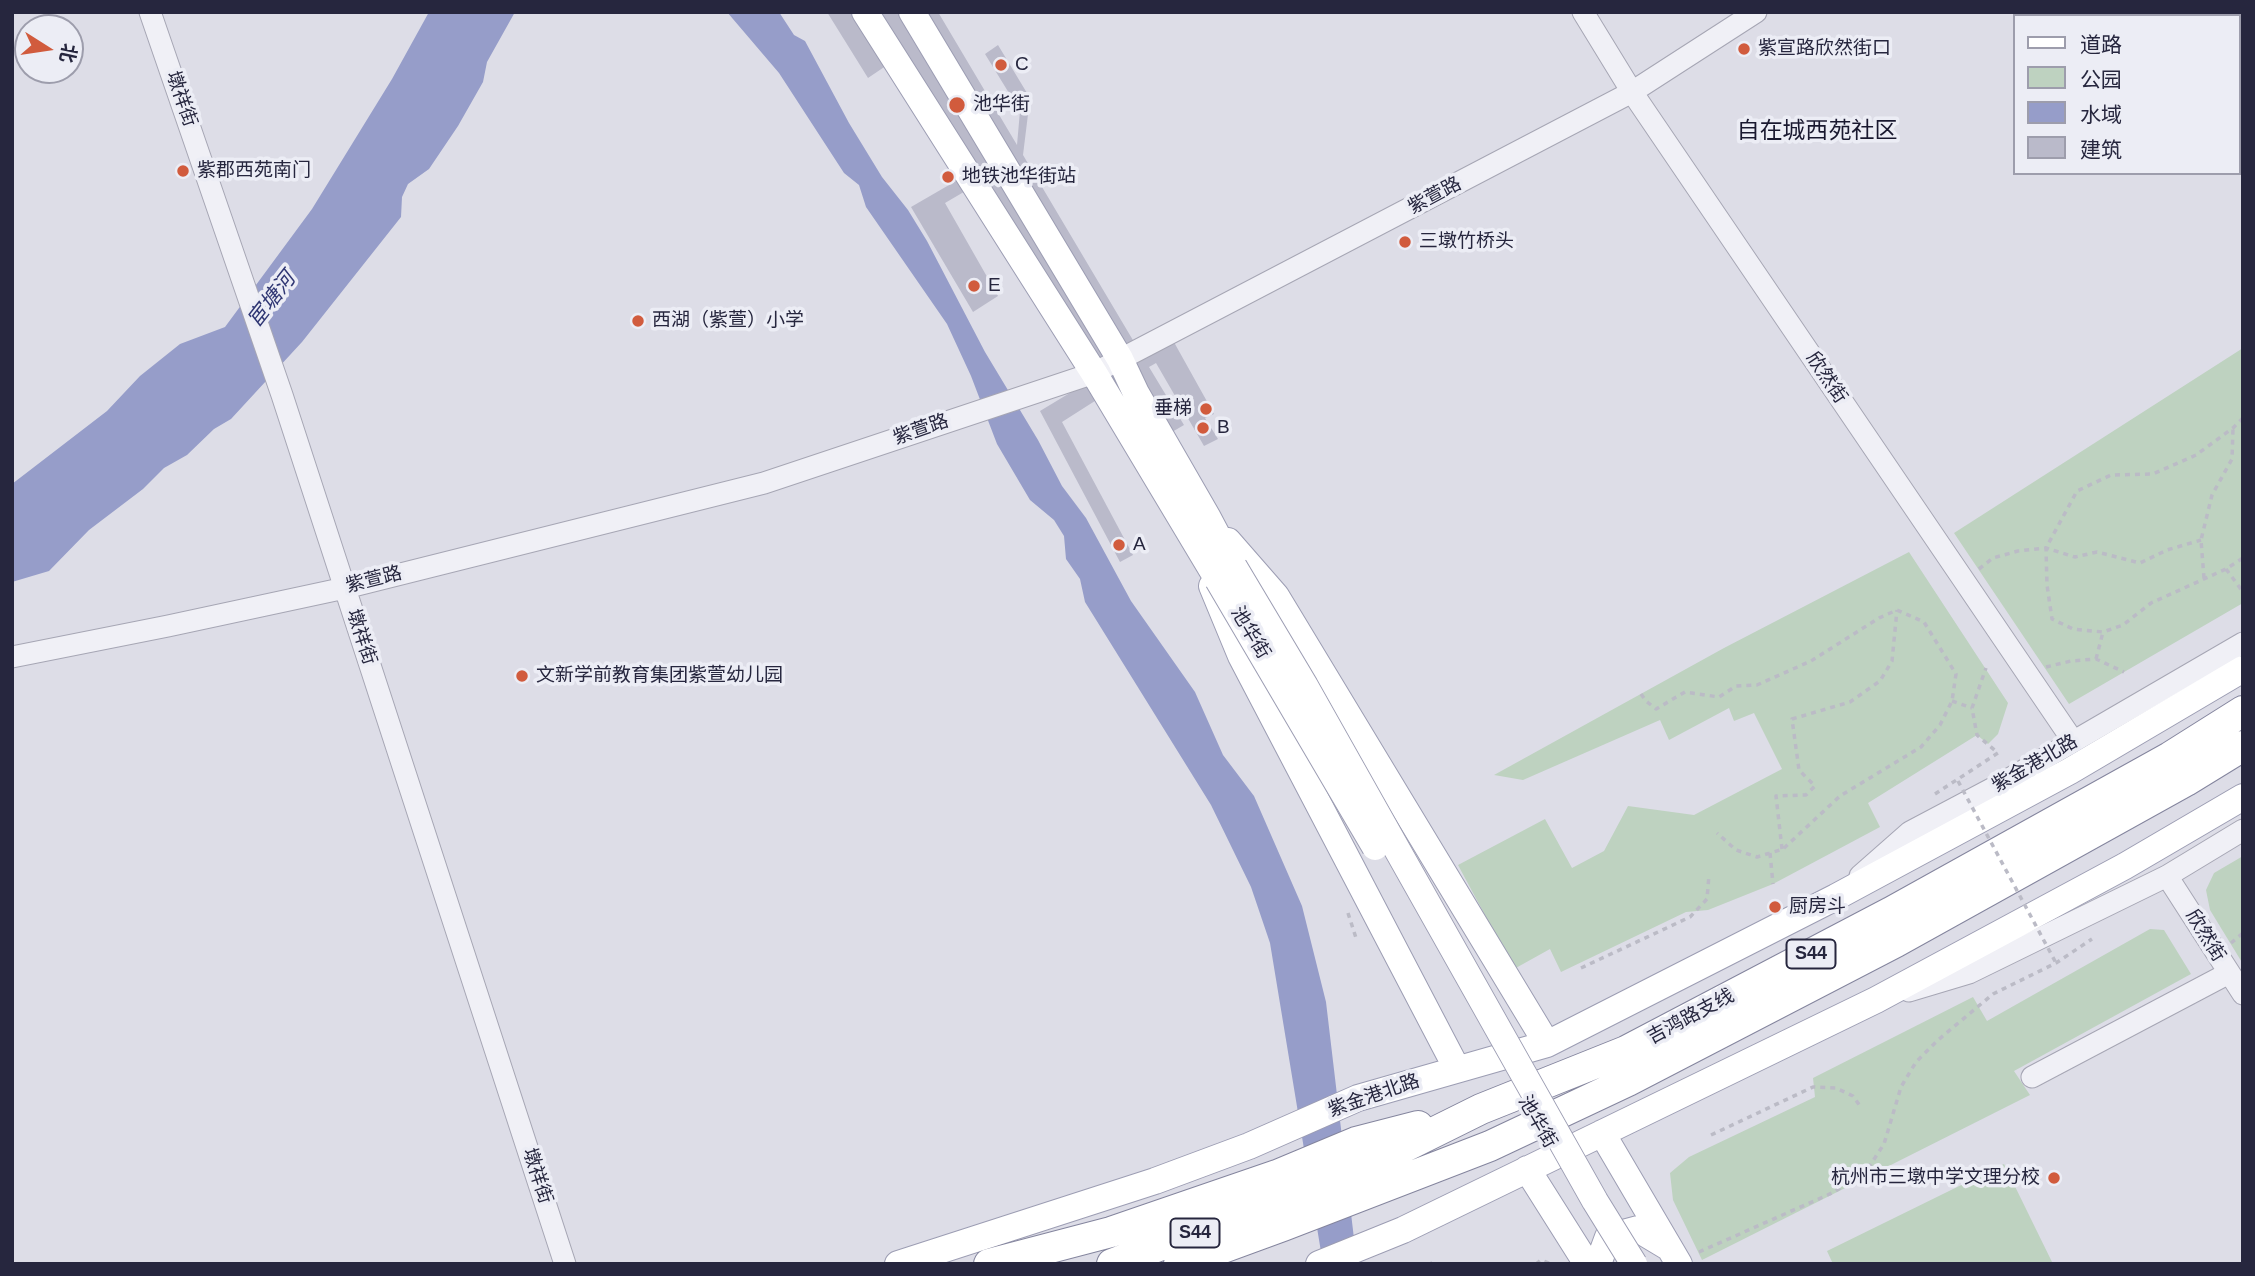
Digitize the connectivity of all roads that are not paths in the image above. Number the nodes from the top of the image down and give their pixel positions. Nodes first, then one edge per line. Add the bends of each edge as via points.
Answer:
1 (150, 12) edge
2 (865, 12) edge
3 (912, 12) edge
4 (1583, 12) edge
5 (1756, 12) edge
6 (1632, 92) junction
7 (1120, 359) junction
8 (1094, 373) junction
9 (1199, 525) junction
10 (1226, 573) junction
11 (345, 588) junction
12 (2243, 643) edge
13 (18, 656) edge
14 (2243, 669) edge
15 (2243, 711) edge
16 (2073, 741) junction
17 (2243, 746) edge
18 (2243, 797) edge
19 (2243, 830) edge
20 (2167, 876) junction
21 (1836, 897) junction
22 (2229, 973) junction
23 (2243, 995) edge
24 (1876, 1000) junction
25 (1547, 1044) junction
26 (1457, 1069) junction
27 (2032, 1077) dead end
28 (1602, 1133) junction
29 (1527, 1170) junction
30 (1369, 1190) junction
31 (1282, 1211) junction
32 (1683, 1254) edge
33 (565, 1264) edge
34 (898, 1264) edge
35 (989, 1264) edge
36 (1112, 1264) edge
37 (1179, 1264) edge
38 (1220, 1264) edge
39 (1319, 1264) edge
40 (1587, 1264) edge
41 (1598, 1264) edge
42 (1620, 1264) edge
43 (1634, 1264) edge

1 - 11 street, 墩祥街
2 - 8 main road, 池华街
3 - 7 main road, 池华街
4 - 6 street, 欣然街
5 - 6 street, 紫萱路
6 - 7 street, 紫萱路
6 - 16 street, 欣然街
7 - 8 street, 紫萱路
7 - 9 main road, 池华街
8 - 9 main road, 池华街
8 - 11 street, 紫萱路 via 764,483
9 - 10 main road, 池华街
9 - 25 main road via 1276,596
9 - 26 main road via 1241,656
10 - 42 main road, 池华街, bridge
10 - 43 main road, 池华街, bridge via 1305,686
11 - 13 street, 紫萱路
11 - 33 street, 墩祥街
12 - 16 street, 紫金港北路
14 - 21 main road, 紫金港北路 via 2070,771
15 - 30 highway, 吉鸿路支线 / S44 via 2170,757 1903,905 1626,1051 1481,1109
16 - 21 street, 紫金港北路 via 1910,832
17 - 30 highway, 吉鸿路支线 / S44 via 1896,942 1628,1081 1490,1146
18 - 24 main road
19 - 20 street
20 - 22 street, 欣然街
20 - 24 street via 1969,973
21 - 25 main road, 紫金港北路
22 - 23 street, 欣然街
22 - 27 street
24 - 28 main road
25 - 26 main road, 紫金港北路
26 - 34 main road, 紫金港北路 via 1358,1098 1155,1181
28 - 29 main road
28 - 32 main road
29 - 30 main road
29 - 40 main road
30 - 31 highway, 吉鸿路支线 / S44
30 - 31 highway
30 - 39 main road
31 - 35 highway via 1111,1232
31 - 36 highway, 吉鸿路支线 / S44
31 - 37 highway, 吉鸿路支线 / S44
31 - 38 highway
32 - 41 main road via 1638,1229 1608,1237

